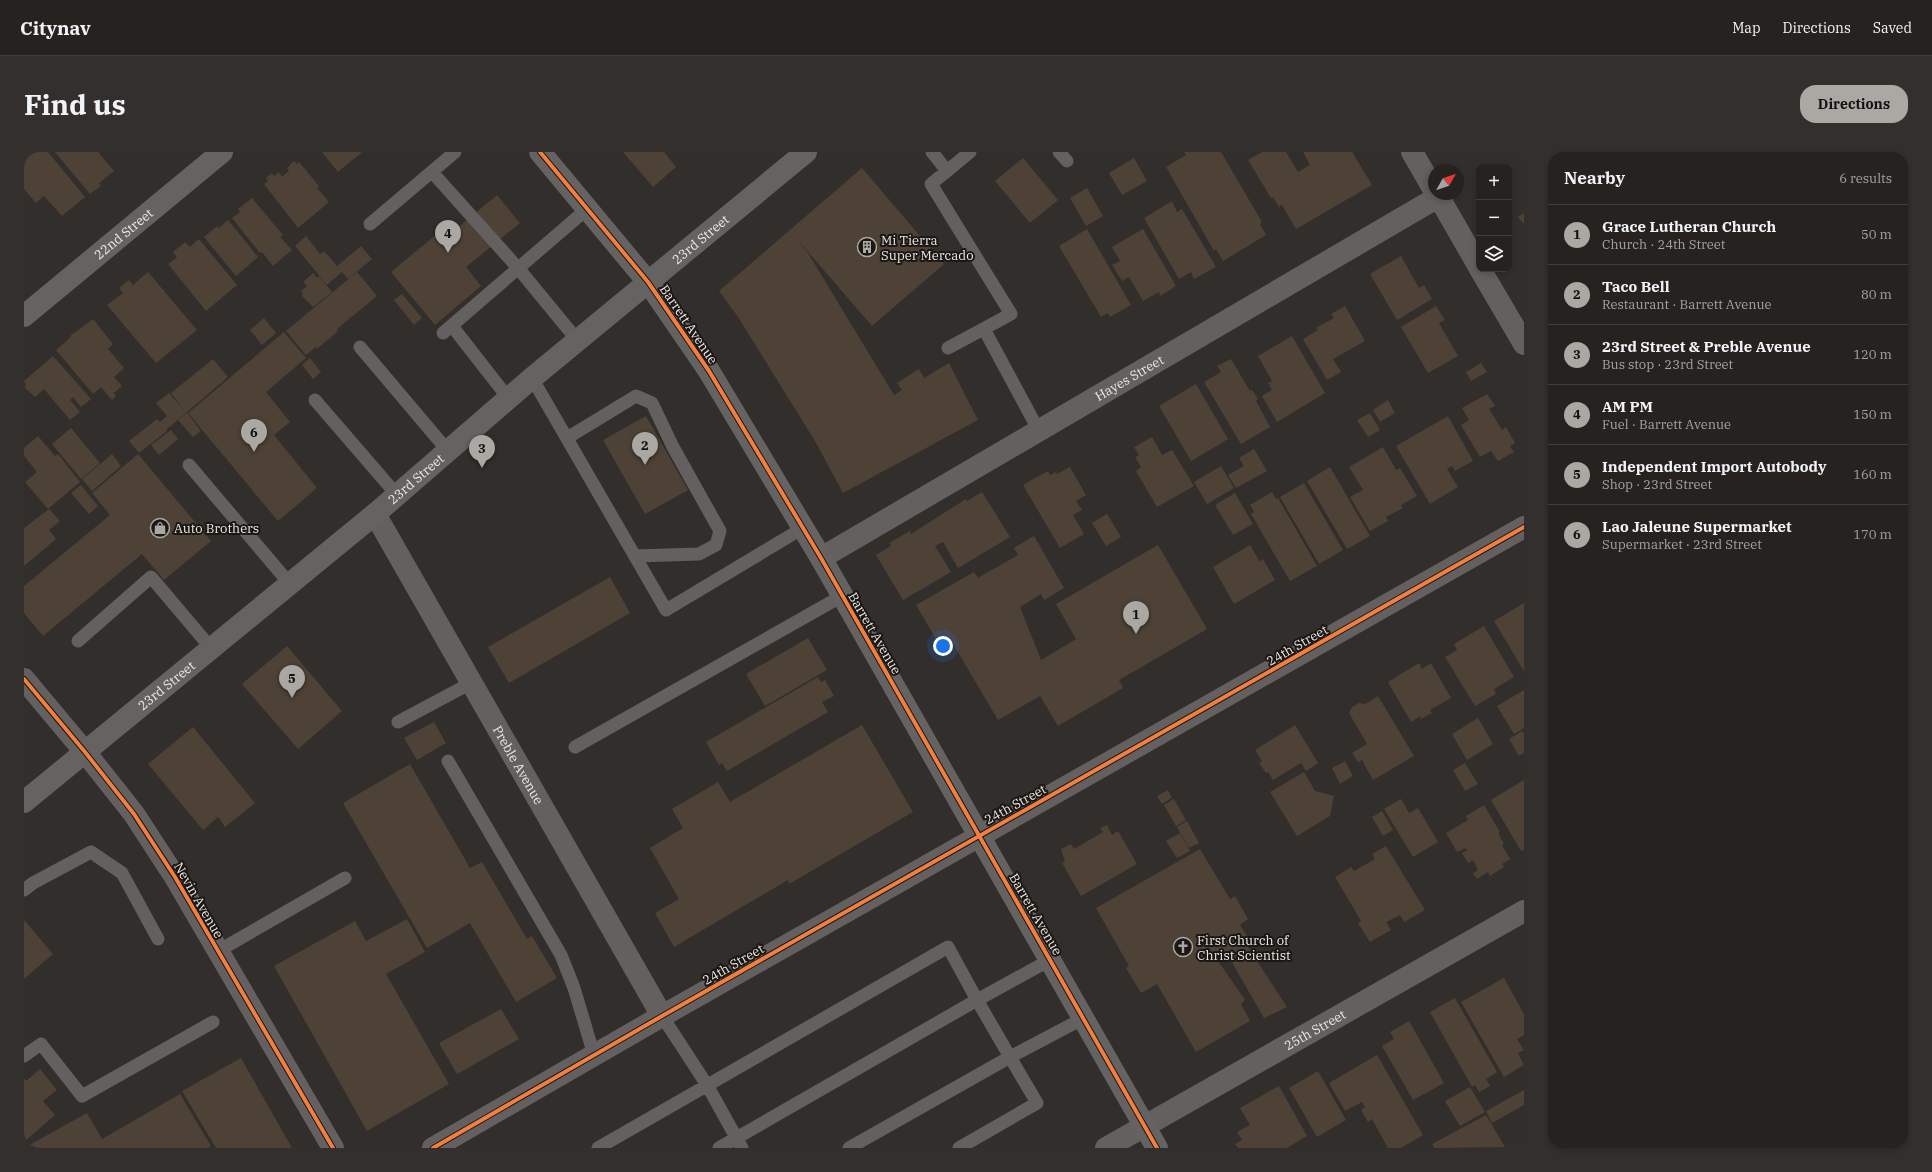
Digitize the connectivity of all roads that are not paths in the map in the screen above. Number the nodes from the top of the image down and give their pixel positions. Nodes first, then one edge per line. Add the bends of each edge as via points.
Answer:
1 (222, 152) edge
2 (456, 152) edge
3 (540, 152) edge
4 (806, 152) edge
5 (932, 152) edge
6 (970, 152) edge
7 (1412, 152) edge
8 (947, 170) junction
9 (432, 172) junction
10 (1428, 179) edge
11 (1428, 198) edge
12 (1440, 200) edge
13 (587, 209) junction
14 (370, 224) dead end
15 (1476, 261) edge
16 (518, 268) junction
17 (1482, 272) edge
18 (648, 282) junction
19 (24, 316) edge
20 (984, 329) junction
21 (578, 341) junction
22 (1524, 344) edge
23 (360, 347) dead end
24 (948, 348) dead end
25 (532, 378) junction
26 (509, 399) junction
27 (315, 400) dead end
28 (1039, 430) junction
29 (567, 438) junction
30 (448, 451) junction
31 (189, 465) dead end
32 (397, 495) junction
33 (376, 514) junction
34 (1524, 527) edge
35 (803, 528) junction
36 (635, 556) junction
37 (821, 558) junction
38 (290, 584) junction
39 (842, 596) junction
40 (78, 641) dead end
41 (211, 648) junction
42 (24, 679) edge
43 (471, 683) junction
44 (398, 722) dead end
45 (575, 747) dead end
46 (86, 752) junction
47 (448, 761) dead end
48 (24, 802) edge
49 (979, 836) junction
50 (345, 878) dead end
51 (24, 890) edge
52 (1524, 911) edge
53 (158, 939) dead end
54 (218, 951) junction
55 (1050, 960) junction
56 (977, 1000) junction
57 (662, 1016) junction
58 (1084, 1018) junction
59 (213, 1022) dead end
60 (594, 1055) junction
61 (24, 1056) edge
62 (1010, 1057) junction
63 (707, 1085) junction
64 (1144, 1126) junction
65 (740, 1143) edge
66 (333, 1148) edge
67 (433, 1148) edge
68 (598, 1148) edge
69 (719, 1148) edge
70 (849, 1148) edge
71 (959, 1148) edge
72 (1106, 1148) edge
73 (1157, 1148) edge

1 - 19 main road, 22nd Street
2 - 9 lane
3 - 13 main road, Barrett Avenue
4 - 18 main road, 23rd Street
5 - 8 lane
6 - 8 lane
7 - 10 street
8 - 20 lane via 931,184 1011,314
9 - 14 lane
9 - 16 lane
11 - 28 street, Hayes Street
12 - 15 street
13 - 16 lane
13 - 18 main road, Barrett Avenue
16 - 21 lane
16 - 26 lane via 448,330
17 - 22 street
18 - 21 main road, 23rd Street
18 - 35 main road, Barrett Avenue via 709,371
20 - 24 lane
20 - 28 lane
21 - 25 main road, 23rd Street
23 - 30 lane
25 - 26 main road, 23rd Street
25 - 29 lane
26 - 30 main road, 23rd Street
27 - 32 lane
28 - 37 street, Hayes Street
29 - 36 lane
29 - 36 lane via 636,396 652,403 673,447 720,531 716,545 699,554
30 - 32 main road, 23rd Street
31 - 38 lane
32 - 33 main road, 23rd Street
33 - 38 main road, 23rd Street
33 - 43 street, Preble Avenue
34 - 49 street, 24th Street
35 - 36 lane via 666,610
35 - 37 main road, Barrett Avenue
37 - 39 main road, Barrett Avenue
38 - 41 main road, 23rd Street
39 - 45 lane
39 - 49 main road, Barrett Avenue
40 - 41 lane via 151,577
41 - 46 main road, 23rd Street
42 - 46 street, Nevin Avenue
43 - 44 lane
43 - 57 street, Preble Avenue
46 - 48 main road, 23rd Street
46 - 54 street, Nevin Avenue via 134,814 175,877
47 - 60 lane via 561,955 574,988
49 - 55 main road, Barrett Avenue
49 - 57 street, 24th Street
50 - 54 lane
51 - 53 lane via 91,852 122,874
52 - 64 street, 25th Street
54 - 66 street, Nevin Avenue
55 - 56 lane
55 - 58 main road, Barrett Avenue
56 - 62 lane
56 - 63 lane via 948,947
56 - 65 lane
57 - 60 street, 24th Street
57 - 63 lane
58 - 62 lane
58 - 64 main road, Barrett Avenue
59 - 61 lane via 82,1096 41,1044
60 - 67 street, 24th Street
62 - 70 lane
62 - 71 lane via 1037,1103
63 - 65 lane
63 - 68 lane
64 - 72 street, 25th Street
64 - 73 main road, Barrett Avenue
65 - 69 lane

